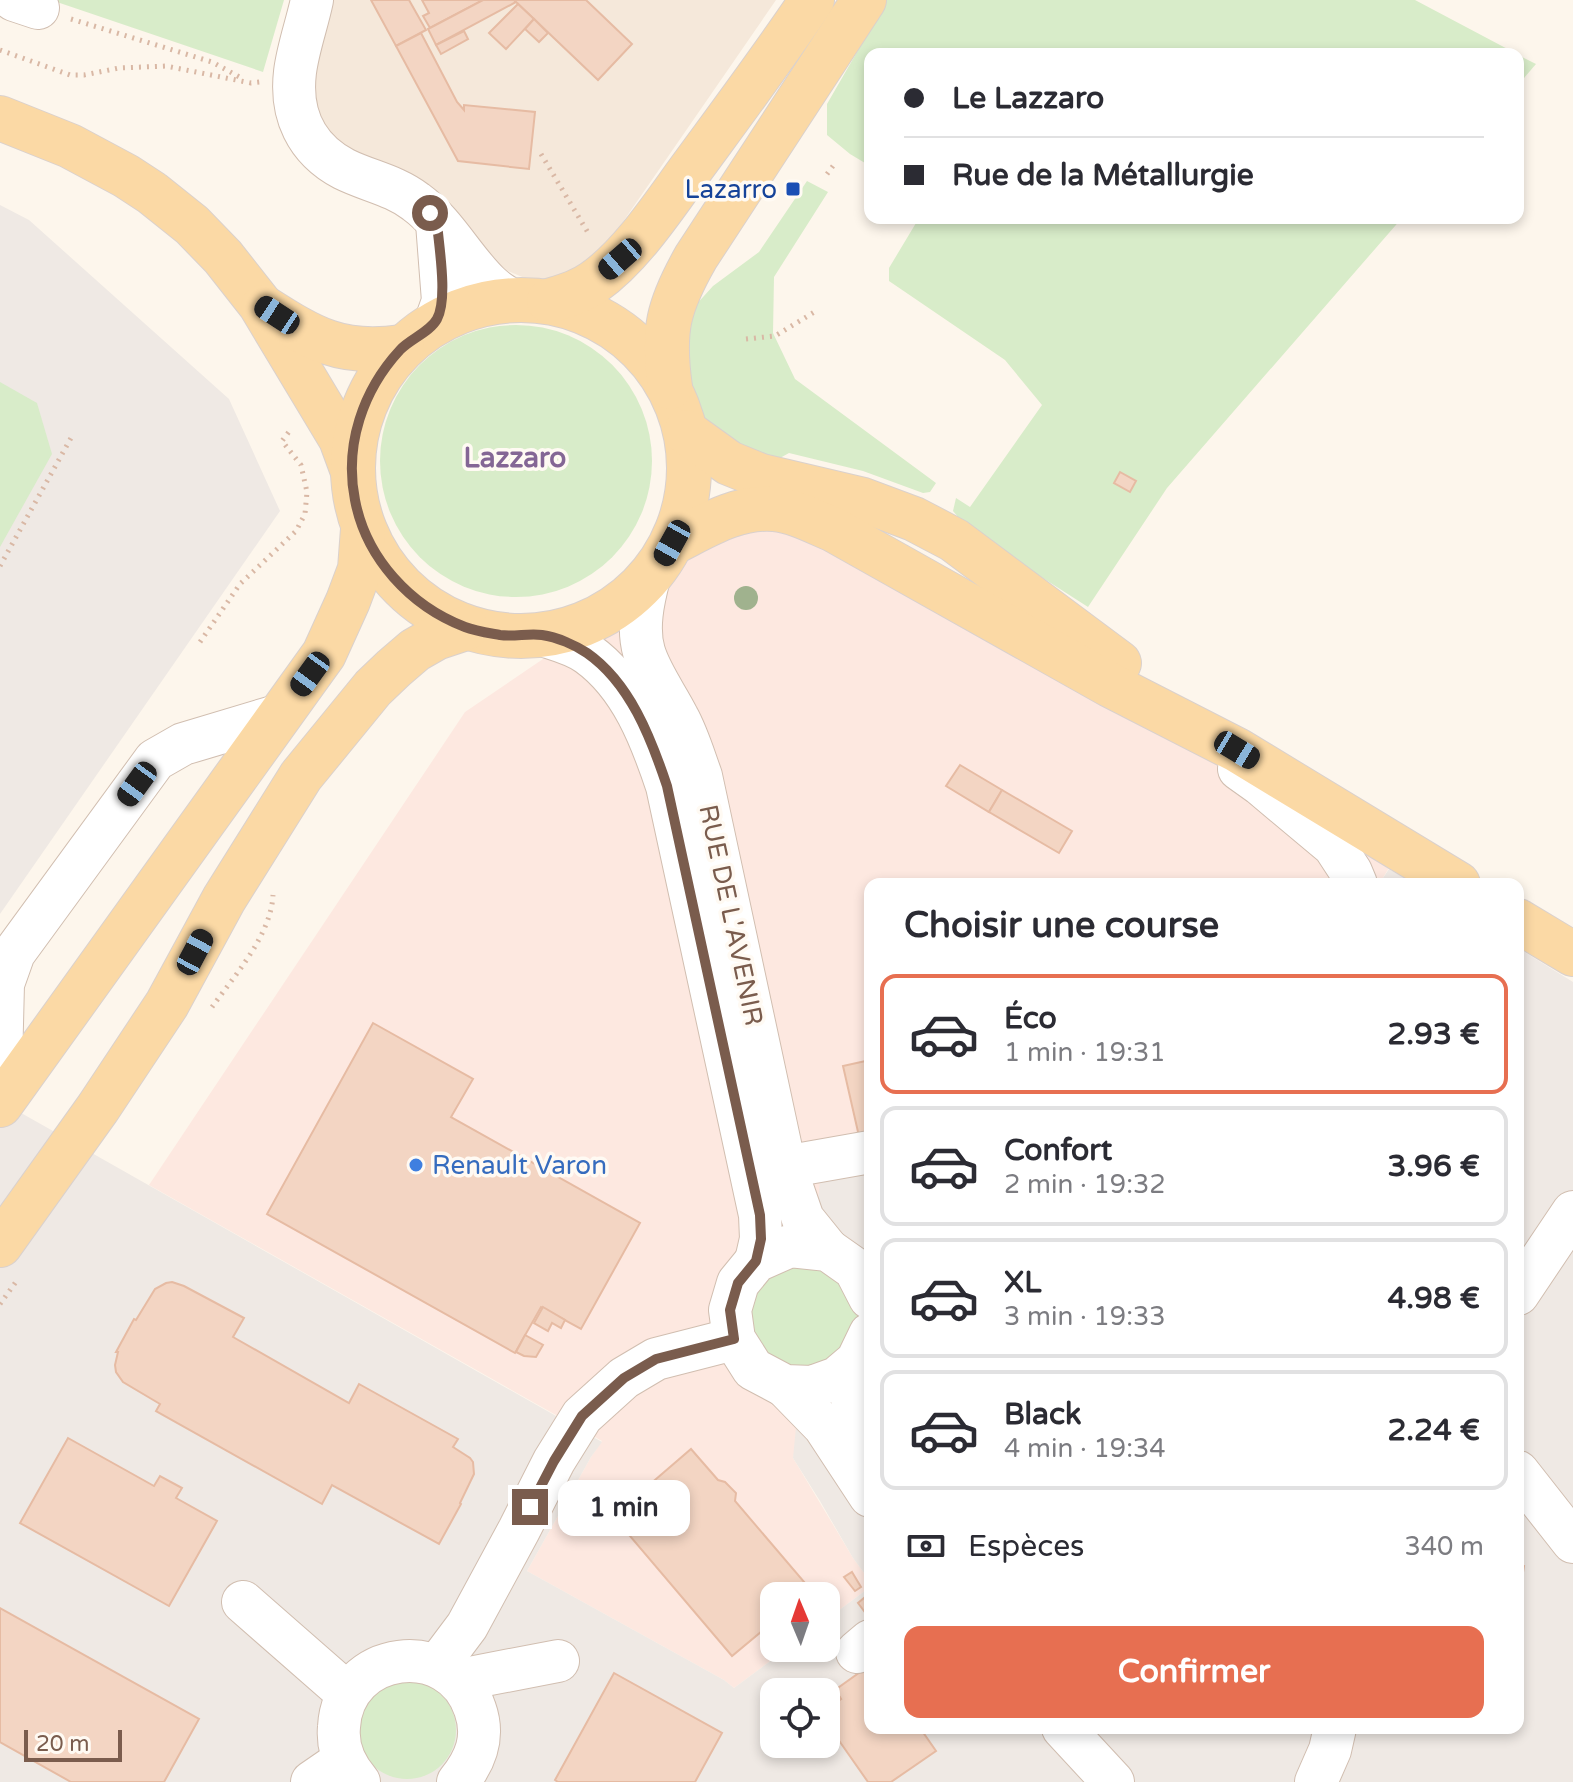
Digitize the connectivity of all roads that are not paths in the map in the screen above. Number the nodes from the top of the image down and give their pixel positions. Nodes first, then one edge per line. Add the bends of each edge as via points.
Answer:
1 (312, 0) edge
2 (812, 0) edge
3 (864, 0) edge
4 (0, 118) edge
5 (437, 223) junction
6 (529, 300) junction
7 (260, 304) junction
8 (436, 321) junction
9 (402, 347) junction
10 (670, 387) junction
11 (686, 432) junction
12 (352, 469) junction
13 (914, 519) junction
14 (363, 529) junction
15 (660, 561) junction
16 (895, 563) junction
17 (466, 628) junction
18 (542, 635) junction
19 (1140, 700) junction
20 (280, 715) junction
21 (1237, 750) junction
22 (1354, 878) edge
23 (1448, 878) edge
24 (1524, 925) edge
25 (1573, 954) edge
26 (0, 1104) edge
27 (864, 1153) edge
28 (767, 1165) junction
29 (1573, 1212) edge
30 (0, 1245) edge
31 (828, 1250) junction
32 (756, 1261) junction
33 (1524, 1285) edge
34 (864, 1286) edge
35 (734, 1339) junction
36 (864, 1348) edge
37 (785, 1386) junction
38 (864, 1480) edge
39 (1524, 1480) edge
40 (864, 1487) edge
41 (1573, 1542) edge
42 (243, 1602) dead end
43 (558, 1661) dead end
44 (448, 1673) junction
45 (348, 1694) junction
46 (1069, 1734) edge
47 (1334, 1734) edge
48 (338, 1775) edge
49 (459, 1782) edge
50 (1113, 1782) edge
51 (1316, 1782) edge

1 - 5 street via 295,71 294,99 307,136 318,151 348,171 402,191
2 - 6 main road via 620,259 580,291
3 - 10 main road via 680,285 665,340
4 - 7 main road via 70,146 152,193 192,225
5 - 6 street via 490,286
5 - 8 street via 443,301
6 - 8 main road via 484,303
6 - 10 main road via 586,311 619,330 648,356
7 - 9 main road via 340,348
7 - 12 main road via 341,439
8 - 9 main road
9 - 12 main road via 364,403
10 - 11 main road
11 - 13 main road via 750,472 863,500
11 - 15 main road via 690,470 685,508
12 - 14 main road
13 - 16 street
13 - 21 main road via 954,540
14 - 17 main road via 380,561 404,589 433,612
14 - 20 main road via 360,569 348,601 324,654
15 - 16 main road via 726,515 774,509 834,530
15 - 18 main road via 621,603 589,622
15 - 28 street, RUE DE L'AVENIR via 642,617 644,651 701,776
16 - 19 main road
17 - 18 main road
17 - 30 main road via 436,638 394,668 301,776 224,899 167,1004
18 - 28 street, RUE DE L'AVENIR via 587,654 608,673 628,698 657,756
19 - 21 main road
19 - 22 street via 1260,784 1334,846
20 - 26 main road
20 - 26 street via 183,744 155,760 14,953 3,984
21 - 23 main road
24 - 25 main road
27 - 28 street
28 - 31 street, RUE DE L'AVENIR
28 - 32 street, RUE DE L'AVENIR
29 - 33 street
31 - 32 street via 790,1246
31 - 34 street, RUE DE L'AVENIR via 855,1269
32 - 35 street via 738,1283 730,1310
35 - 37 street via 753,1369
35 - 44 street via 656,1359 624,1378 582,1416 467,1626
36 - 37 street via 837,1378 812,1387
36 - 38 street via 852,1392
37 - 40 street via 824,1426
39 - 41 street
42 - 45 street
43 - 44 street
44 - 45 street via 417,1660 397,1661 361,1678
44 - 49 street via 472,1698 479,1720 480,1742
45 - 48 street via 339,1715
46 - 50 street
47 - 51 street

